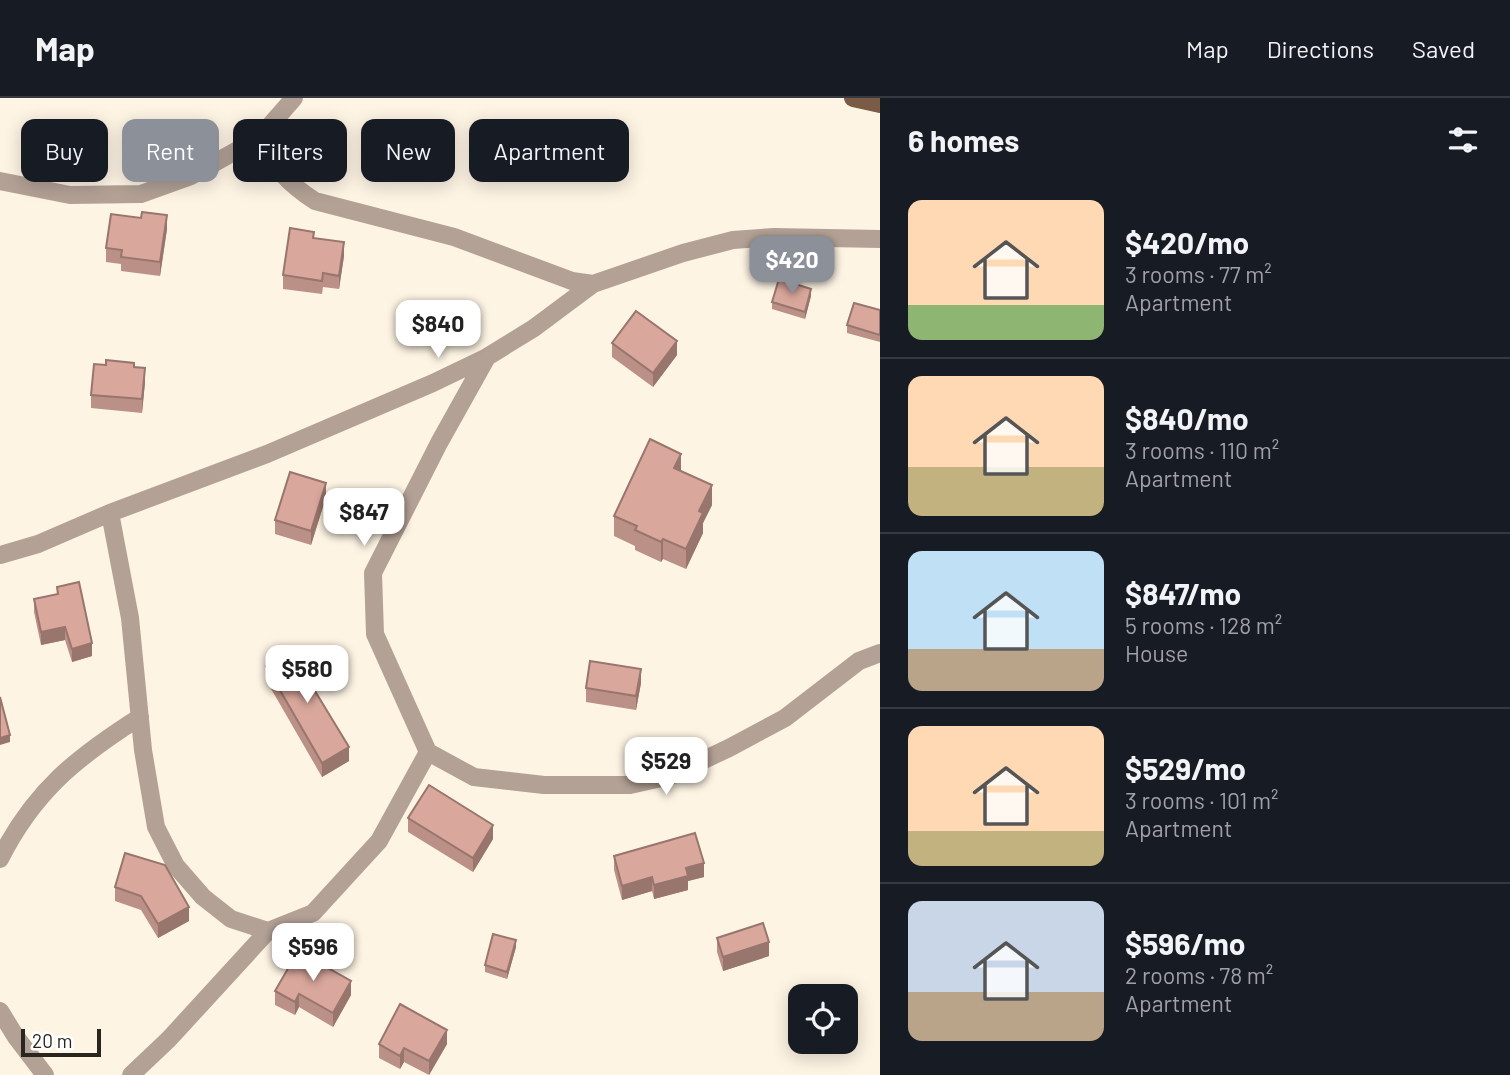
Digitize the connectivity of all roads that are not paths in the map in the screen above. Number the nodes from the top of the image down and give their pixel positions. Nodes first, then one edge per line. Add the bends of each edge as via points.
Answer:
1 (294, 98) edge
2 (853, 98) edge
3 (880, 104) edge
4 (276, 119) edge
5 (233, 153) edge
6 (0, 181) edge
7 (289, 182) edge
8 (880, 239) edge
9 (593, 284) junction
10 (487, 357) junction
11 (110, 513) junction
12 (0, 555) edge
13 (880, 653) edge
14 (139, 717) junction
15 (428, 752) junction
16 (0, 859) edge
17 (268, 931) junction
18 (0, 1011) edge
19 (45, 1075) edge
20 (131, 1075) edge

1 - 4 street
2 - 3 main road
5 - 6 street via 191,176 141,194 70,195
7 - 9 street via 315,201 454,237 572,281
8 - 9 street via 733,240
9 - 10 street
10 - 11 street via 267,454
10 - 15 street via 373,573 375,634
11 - 12 street
11 - 14 street via 130,618
13 - 15 street via 859,661 785,718 729,748 670,776 630,785 544,785 474,777
14 - 16 street via 66,769 31,807
14 - 17 street via 156,827 176,866 203,897 231,919
15 - 17 street via 379,841 313,913
17 - 20 street
18 - 19 street

